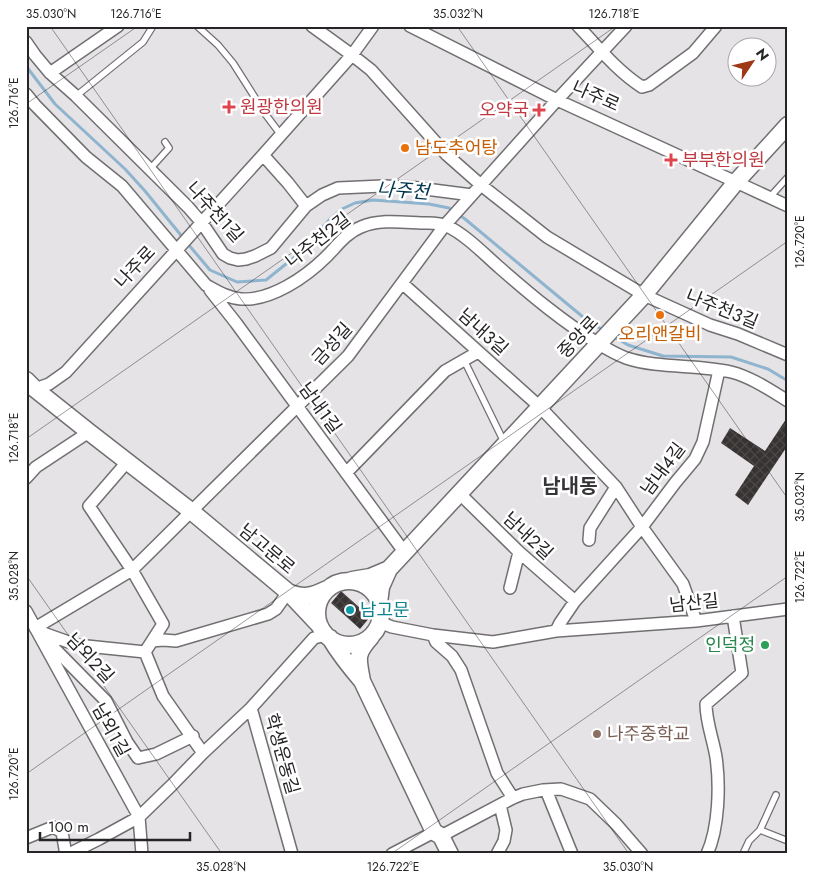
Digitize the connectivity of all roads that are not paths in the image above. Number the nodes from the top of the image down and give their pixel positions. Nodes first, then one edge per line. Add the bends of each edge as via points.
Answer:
1 (118, 26) edge
2 (153, 26) edge
3 (197, 26) edge
4 (312, 26) edge
5 (373, 26) edge
6 (410, 26) edge
7 (578, 26) edge
8 (626, 26) edge
9 (716, 26) edge
10 (26, 42) edge
11 (602, 52) junction
12 (352, 55) junction
13 (50, 73) junction
14 (26, 94) edge
15 (76, 96) junction
16 (557, 100) junction
17 (35, 105) junction
18 (26, 114) edge
19 (788, 125) edge
20 (281, 135) junction
21 (165, 142) dead end
22 (263, 156) junction
23 (150, 169) junction
24 (788, 177) edge
25 (736, 182) junction
26 (481, 185) junction
27 (472, 195) junction
28 (769, 198) junction
29 (306, 206) junction
30 (788, 206) edge
31 (201, 224) junction
32 (445, 225) junction
33 (179, 249) junction
34 (402, 283) junction
35 (206, 285) junction
36 (640, 299) junction
37 (600, 342) junction
38 (478, 352) junction
39 (788, 355) edge
40 (464, 360) junction
41 (719, 370) junction
42 (29, 387) edge
43 (786, 397) edge
44 (297, 406) junction
45 (540, 407) junction
46 (89, 432) junction
47 (505, 444) junction
48 (126, 462) junction
49 (31, 466) edge
50 (346, 473) junction
51 (26, 478) edge
52 (616, 487) junction
53 (460, 494) junction
54 (191, 511) junction
55 (642, 526) junction
56 (589, 540) dead end
57 (519, 552) junction
58 (405, 553) junction
59 (389, 569) junction
60 (132, 570) junction
61 (346, 581) junction
62 (510, 588) dead end
63 (327, 589) junction
64 (288, 592) junction
65 (575, 601) junction
66 (379, 603) junction
67 (788, 609) edge
68 (26, 611) edge
69 (733, 616) junction
70 (696, 621) junction
71 (36, 628) junction
72 (376, 628) junction
73 (556, 631) junction
74 (325, 633) junction
75 (46, 634) junction
76 (433, 635) junction
77 (152, 641) junction
78 (145, 652) junction
79 (362, 681) junction
80 (251, 708) junction
81 (193, 736) junction
82 (204, 752) junction
83 (546, 790) junction
84 (776, 795) dead end
85 (513, 798) junction
86 (500, 805) junction
87 (139, 817) junction
88 (760, 830) junction
89 (437, 834) junction
90 (26, 838) edge
91 (788, 841) edge
92 (65, 854) edge
93 (69, 854) edge
94 (142, 854) edge
95 (292, 854) edge
96 (392, 854) edge
97 (450, 854) edge
98 (497, 854) edge
99 (572, 854) edge
100 (642, 854) edge
101 (707, 854) edge
102 (743, 854) edge

1 - 13 street
2 - 15 lane via 143,42
3 - 20 lane via 229,58
4 - 12 street
5 - 12 street, 나주로
6 - 16 street, 나주로
7 - 11 street
8 - 11 street, 금성길
9 - 11 street via 693,53 642,87
10 - 13 street, 나주천1길
11 - 16 street, 금성길
12 - 20 street, 나주로
12 - 26 street via 371,70 447,156
13 - 15 street, 나주천1길
14 - 17 street, 나주천2길
15 - 23 street, 나주천1길
16 - 25 street, 나주로
16 - 26 street, 금성길
17 - 18 street
17 - 33 street, 나주천2길 via 86,157 122,186
19 - 25 street, 중앙로
20 - 22 street, 나주로
21 - 23 lane via 169,148
22 - 29 street
22 - 31 street, 나주로
23 - 31 street, 나주천1길
24 - 28 lane
25 - 28 street, 나주로
25 - 36 street, 중앙로
26 - 27 street, 금성길
26 - 36 street via 547,237
27 - 29 street, 나주천1길 via 383,186 343,188 330,191
27 - 32 street, 금성길
28 - 30 street, 나주로
29 - 31 street, 나주천1길 via 270,248 246,259 238,260 223,254
31 - 33 street, 나주로
32 - 34 street, 금성길
32 - 35 street, 나주천2길 via 386,222 360,227 310,270 277,291 260,297 231,297
32 - 37 street, 나주천2길 via 575,329
33 - 35 street, 나주천2길
33 - 42 street, 나주로 via 66,372 49,384
34 - 38 street, 남내3길
34 - 44 street, 금성길 via 348,356
35 - 44 street, 남내1길
36 - 37 street, 중앙로
36 - 39 street, 나주천3길
37 - 41 street, 나주천2길 via 614,353 647,363
37 - 45 street, 중앙로
38 - 40 street
38 - 45 street, 남내3길
40 - 47 lane, 남내3길
40 - 50 street via 445,371
41 - 43 street, 나주천2길 via 757,382
41 - 55 street, 남내4길 via 698,454
42 - 46 street, 남고문로
44 - 50 street, 남내1길
44 - 54 street, 금성길
45 - 47 street, 중앙로
45 - 52 street, 남내4길
46 - 48 street, 남고문로
46 - 49 street
47 - 53 street, 중앙로
48 - 54 street, 남고문로
48 - 60 street via 89,506
49 - 51 street
50 - 58 street, 남내1길
52 - 55 street, 남내4길
52 - 56 street, 남내4길 via 590,528
53 - 57 street, 남내2길
53 - 58 street, 중앙로
54 - 60 street
54 - 64 street, 남고문로
55 - 65 street
55 - 70 street, 남내4길 via 683,584
57 - 62 street
57 - 65 street, 남내2길
58 - 59 street, 중앙로
59 - 61 street via 363,579
59 - 66 street via 381,587
60 - 71 street
60 - 77 street via 163,624
61 - 63 street
61 - 66 street via 366,586
63 - 64 street via 304,596
63 - 74 street via 321,597 317,617
64 - 74 street
64 - 77 street, 남고문로 via 276,609 268,614 176,641
65 - 73 street
66 - 72 street via 381,614
67 - 69 street
68 - 71 street, 남외1길
69 - 70 street, 남산길
69 - 101 street, 남산길 via 742,673 706,704 719,783 713,839
70 - 73 street, 남산길
71 - 75 street, 남외1길
71 - 87 street, 남외1길
72 - 74 street via 365,640 354,644 334,641
72 - 76 street, 남산길 via 392,626
72 - 79 street via 359,655
73 - 76 street, 남산길 via 493,642
74 - 79 street
74 - 80 street, 학생운동길 via 314,638
75 - 78 street, 남외1길 via 78,645
75 - 81 street, 남외2길 via 55,650 106,701 138,758 156,754
76 - 85 street via 461,670 497,773
77 - 78 street
78 - 81 street via 163,696
79 - 89 street
80 - 82 street
80 - 95 street, 학생운동길
81 - 82 street
82 - 87 street
83 - 85 street
83 - 99 street
83 - 100 street via 561,790 590,798
84 - 88 lane
85 - 86 street
86 - 89 street
86 - 98 street via 506,830
87 - 93 street
87 - 94 street, 남외1길
88 - 91 lane
88 - 102 lane via 749,841
89 - 96 street
89 - 97 street
90 - 92 street via 53,827 62,832

